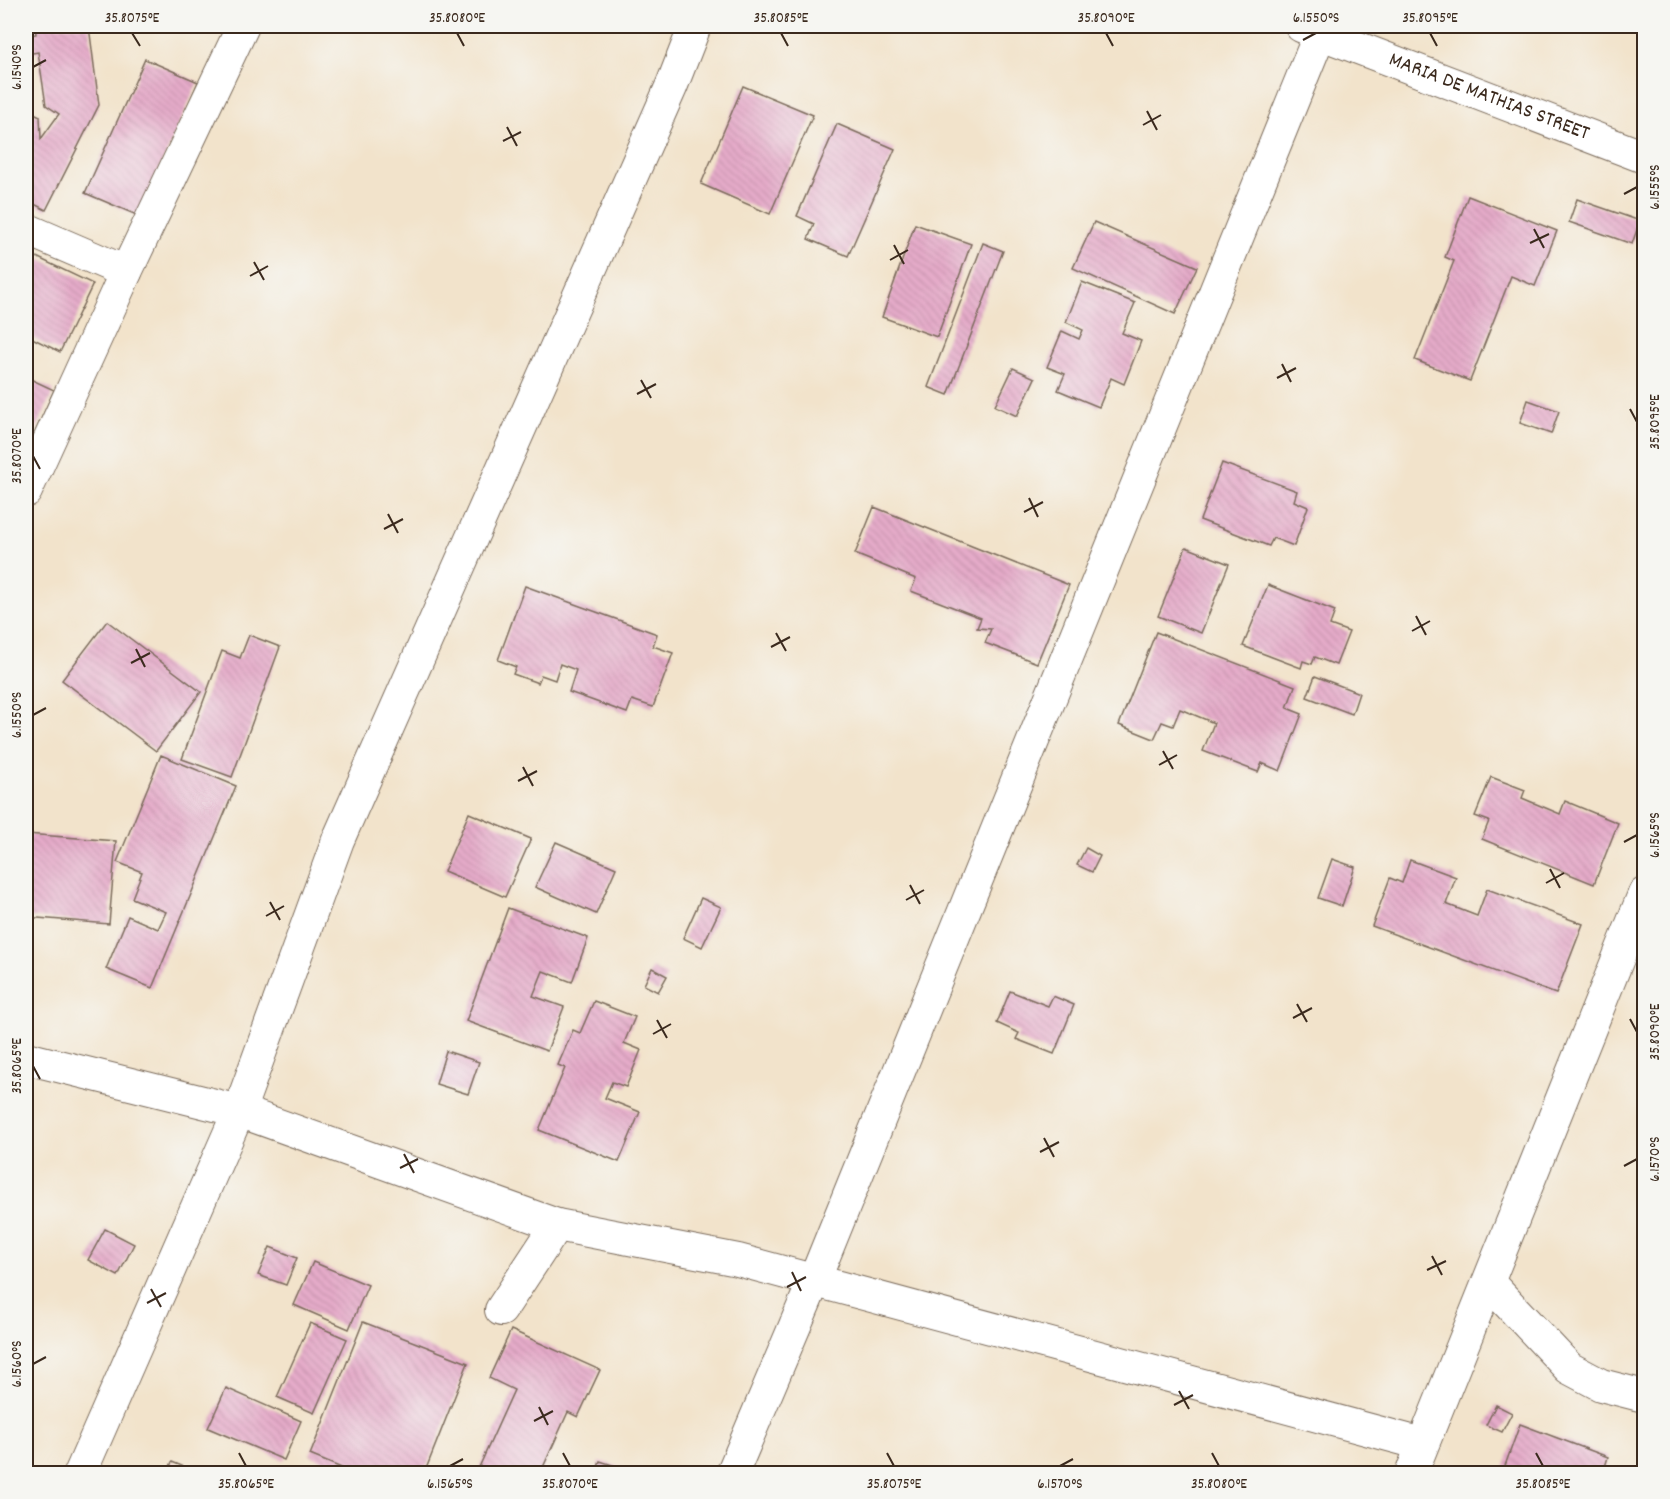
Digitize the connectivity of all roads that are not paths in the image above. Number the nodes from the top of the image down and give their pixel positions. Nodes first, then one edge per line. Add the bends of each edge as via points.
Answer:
1 (243, 26) edge
2 (695, 26) edge
3 (1314, 28) edge
4 (1644, 157) edge
5 (26, 229) edge
6 (126, 272) junction
7 (26, 491) edge
8 (1644, 894) edge
9 (26, 1058) edge
10 (239, 1111) junction
11 (557, 1225) junction
12 (814, 1281) junction
13 (1489, 1283) junction
14 (501, 1310) dead end
15 (1644, 1396) edge
16 (1422, 1444) junction
17 (80, 1473) edge
18 (732, 1473) edge
19 (1411, 1473) edge

1 - 6 street
2 - 10 street via 338,840
3 - 4 street, MARIA DE MATHIAS STREET
3 - 12 street
5 - 6 street
6 - 7 street
8 - 13 street
9 - 10 street
10 - 11 street
10 - 17 street
11 - 12 street via 738,1260
11 - 14 street
12 - 16 street
12 - 18 street
13 - 15 street via 1569,1368 1601,1385
13 - 16 street
16 - 19 street

